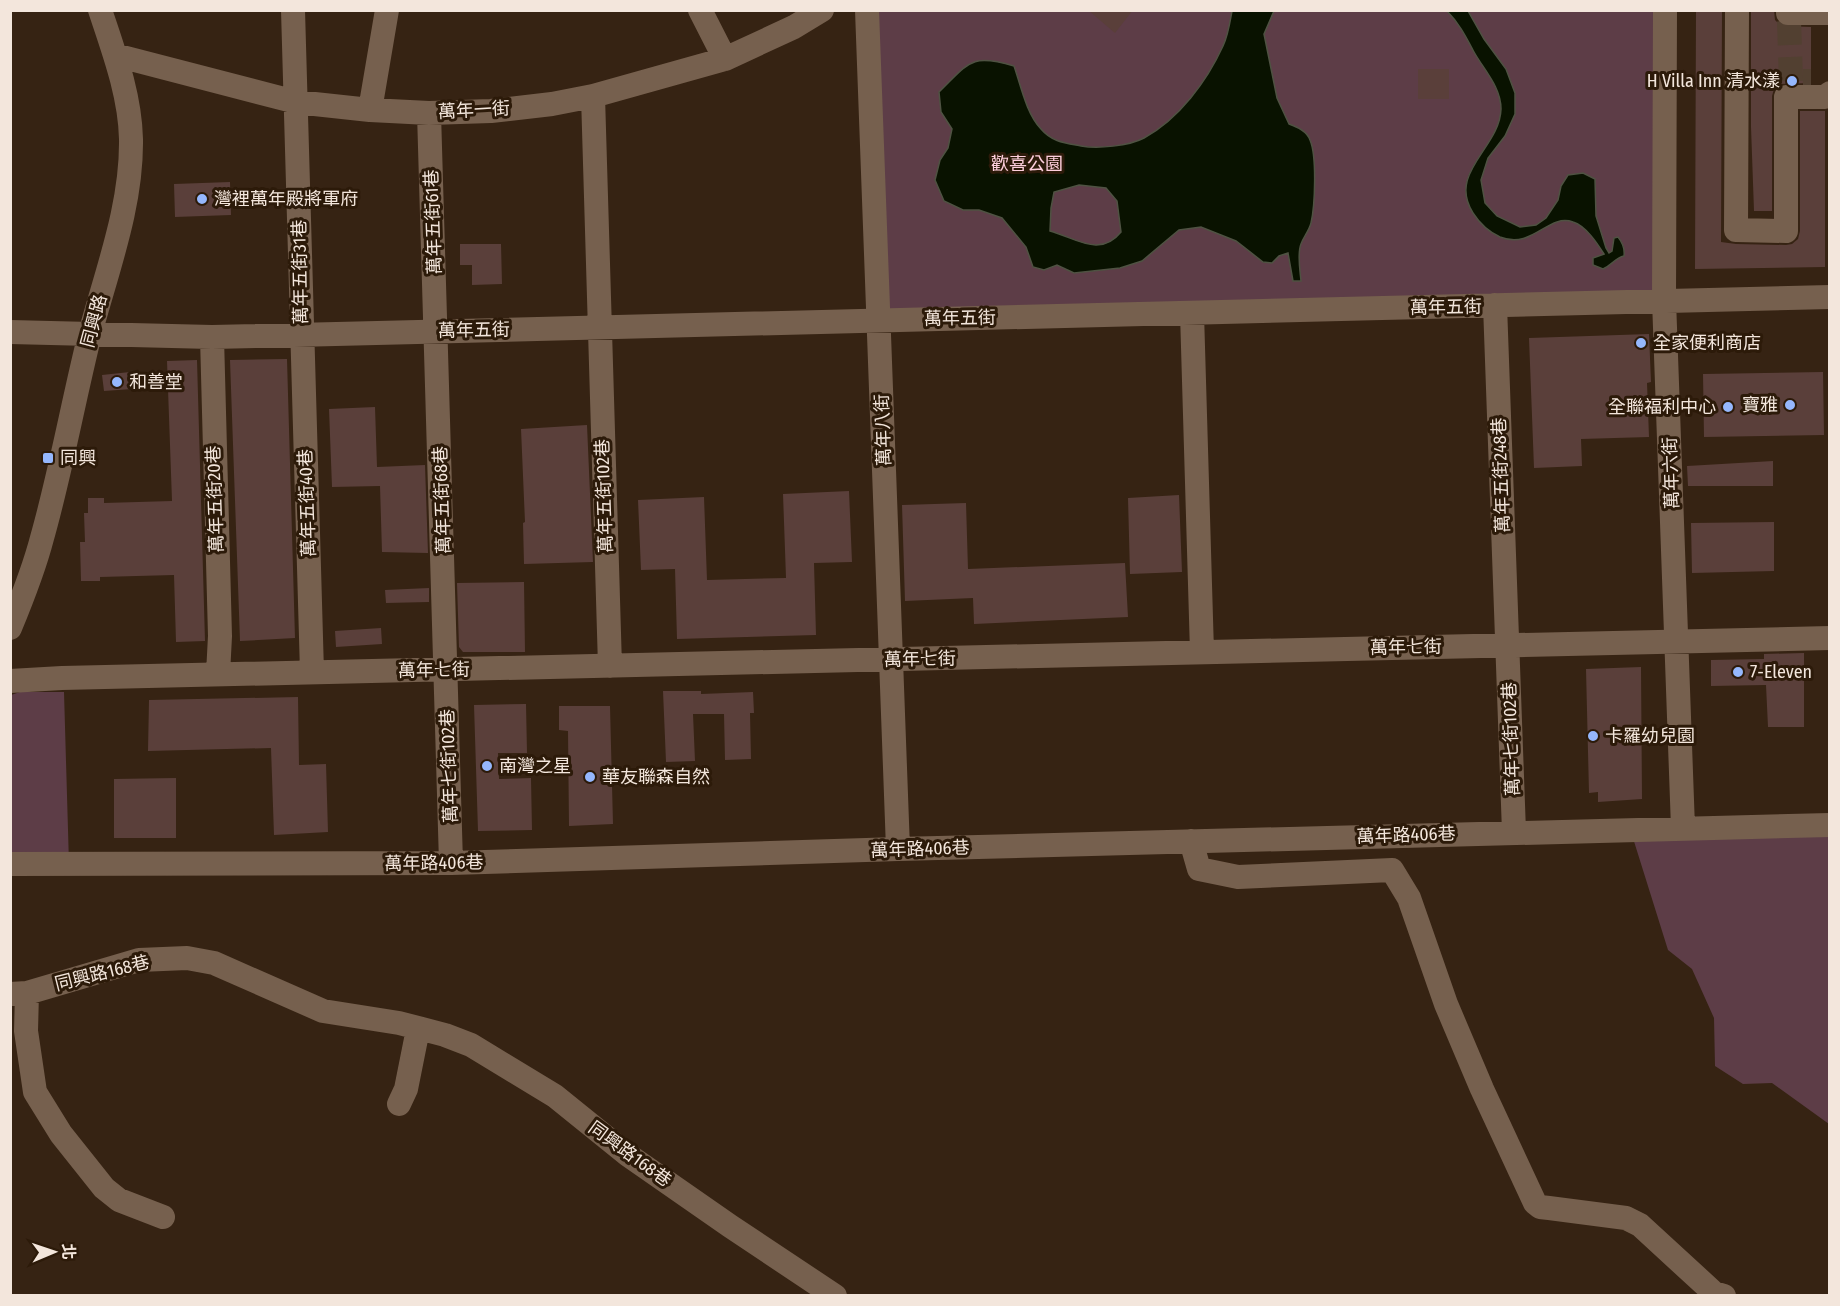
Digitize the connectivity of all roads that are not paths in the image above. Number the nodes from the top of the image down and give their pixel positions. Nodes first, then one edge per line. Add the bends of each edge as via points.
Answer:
1 (100, 10) edge
2 (293, 10) edge
3 (387, 10) edge
4 (700, 10) edge
5 (822, 10) edge
6 (867, 10) edge
7 (1665, 10) edge
8 (1737, 10) edge
9 (1830, 13) edge
10 (1789, 15) edge
11 (115, 55) junction
12 (725, 59) junction
13 (1823, 85) edge
14 (592, 96) junction
15 (296, 102) junction
16 (370, 110) junction
17 (429, 113) junction
18 (1830, 297) edge
19 (1664, 300) junction
20 (1495, 306) junction
21 (1192, 313) junction
22 (879, 320) junction
23 (598, 327) junction
24 (437, 331) junction
25 (10, 332) edge
26 (301, 334) junction
27 (90, 335) junction
28 (212, 337) junction
29 (10, 628) edge
30 (1830, 638) edge
31 (1677, 640) junction
32 (1507, 645) junction
33 (1202, 652) junction
34 (891, 659) junction
35 (610, 666) junction
36 (446, 669) junction
37 (312, 672) junction
38 (218, 674) junction
39 (10, 681) edge
40 (1830, 825) edge
41 (1683, 828) junction
42 (1514, 832) junction
43 (1191, 841) junction
44 (898, 849) junction
45 (451, 863) junction
46 (10, 864) edge
47 (19, 993) edge
48 (418, 1029) junction
49 (399, 1104) dead end
50 (163, 1217) dead end
51 (1717, 1295) edge
52 (835, 1296) edge

1 - 11 street, 同興路
2 - 15 street, 萬年五街31巷
3 - 16 street
4 - 12 street
5 - 12 street, 萬年一街
6 - 22 street, 萬年八街
7 - 19 street, 萬年六街
8 - 13 street via 1736,230 1786,231 1786,97 1825,97
9 - 10 street
11 - 15 street, 萬年一街
11 - 27 street, 同興路 via 130,118 130,179
12 - 14 street, 萬年一街
14 - 17 street, 萬年一街 via 491,111
14 - 23 street, 萬年五街102巷
15 - 16 street, 萬年一街
15 - 26 street, 萬年五街31巷
16 - 17 street, 萬年一街
17 - 24 street, 萬年五街61巷
18 - 19 street, 萬年五街
19 - 20 street, 萬年五街
19 - 31 street, 萬年六街
20 - 21 street, 萬年五街
20 - 32 street, 萬年五街248巷
21 - 22 street, 萬年五街
21 - 33 street
22 - 23 street, 萬年五街
22 - 34 street, 萬年八街
23 - 24 street, 萬年五街
23 - 35 street, 萬年五街102巷
24 - 26 street, 萬年五街
24 - 36 street, 萬年五街68巷
25 - 27 street, 萬年五街
26 - 28 street, 萬年五街
26 - 37 street, 萬年五街40巷
27 - 28 street, 萬年五街
27 - 29 street, 同興路 via 43,538
28 - 38 street, 萬年五街20巷
30 - 31 street, 萬年七街
31 - 32 street, 萬年七街
31 - 41 street, 萬年六街
32 - 33 street, 萬年七街
32 - 42 street, 萬年七街102巷
33 - 34 street, 萬年七街
34 - 35 street, 萬年七街
34 - 44 street, 萬年八街
35 - 36 street, 萬年七街
36 - 37 street, 萬年七街
36 - 45 street, 萬年七街102巷
37 - 38 street, 萬年七街
38 - 39 street, 萬年七街
40 - 41 street, 萬年路406巷
41 - 42 street, 萬年路406巷
42 - 43 street, 萬年路406巷
43 - 44 street, 萬年路406巷
43 - 51 street via 1199,869 1238,877 1392,870 1408,898 1482,1089 1535,1203 1540,1207 1626,1218 1640,1225
44 - 45 street, 萬年路406巷
45 - 46 street, 萬年路406巷
47 - 48 street, 同興路168巷 via 139,960 187,958 214,963 323,1011
47 - 50 street, 同興路168巷 via 35,1092 61,1134 104,1188 119,1200
48 - 49 street via 406,1089
48 - 52 street, 同興路168巷 via 471,1045 555,1096 628,1155

